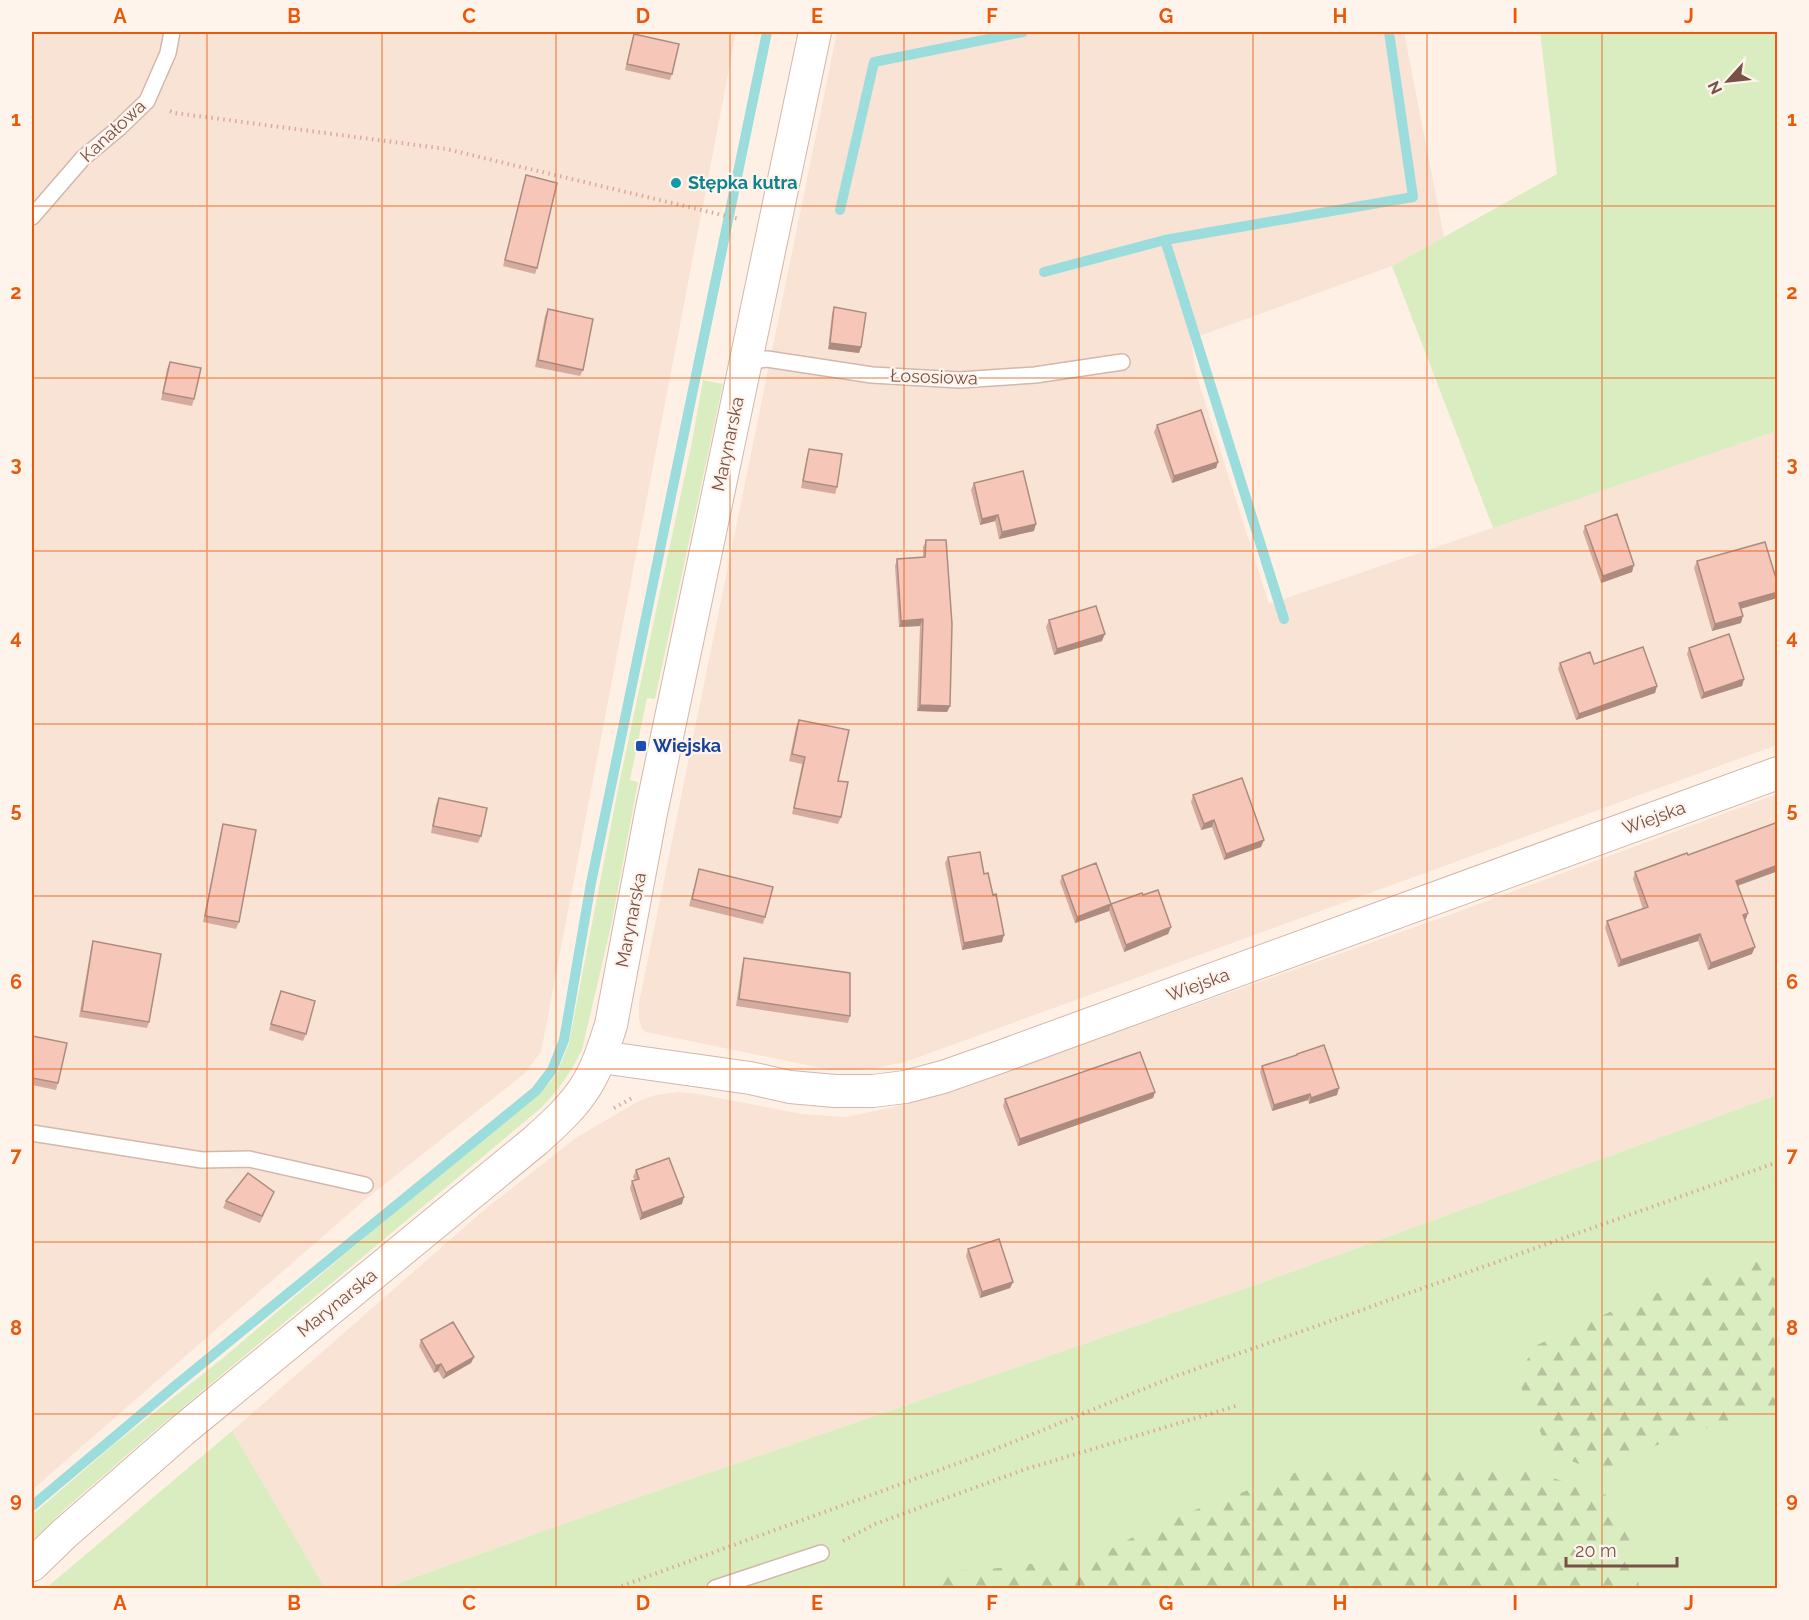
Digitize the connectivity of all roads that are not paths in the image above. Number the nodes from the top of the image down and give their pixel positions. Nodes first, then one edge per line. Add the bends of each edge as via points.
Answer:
1 (172, 32) edge
2 (815, 32) edge
3 (32, 217) edge
4 (746, 362) junction
5 (1122, 362) dead end
6 (1778, 773) edge
7 (601, 1057) junction
8 (32, 1133) edge
9 (365, 1185) dead end
10 (821, 1553) road end
11 (32, 1565) edge
12 (715, 1588) edge

1 - 3 lane, Kanałowa via 168,53 147,101 83,158
2 - 4 street, Marynarska
4 - 5 lane, Łososiowa via 767,358 872,375 960,380 1035,375
4 - 7 street, Marynarska via 651,813 611,1026
6 - 7 street, Wiejska via 997,1058 905,1087 835,1091 790,1087
7 - 11 street, Marynarska via 586,1086 536,1141 183,1430
8 - 9 lane via 202,1160 249,1160
10 - 12 lane

